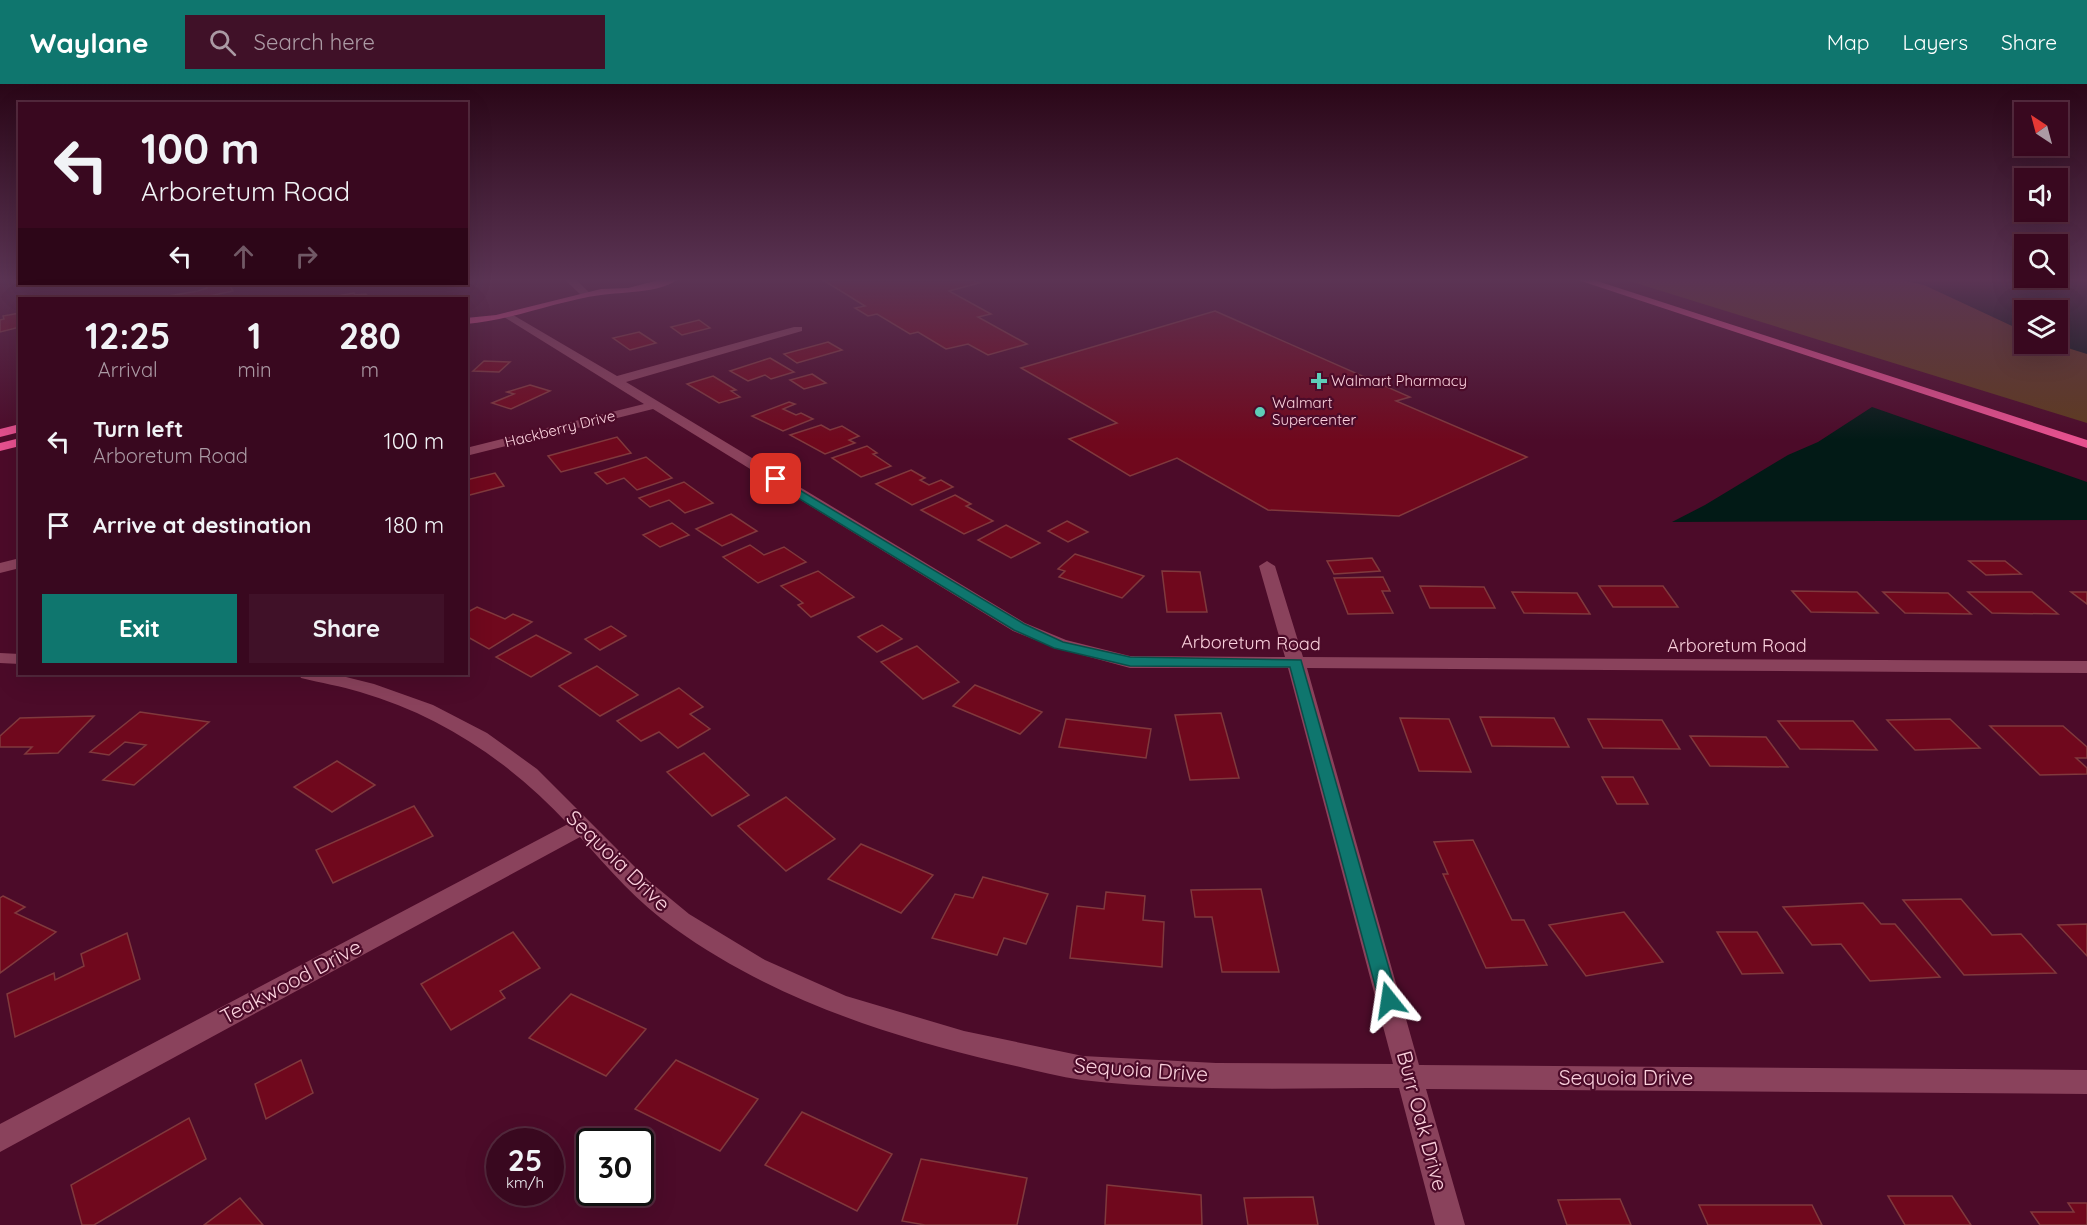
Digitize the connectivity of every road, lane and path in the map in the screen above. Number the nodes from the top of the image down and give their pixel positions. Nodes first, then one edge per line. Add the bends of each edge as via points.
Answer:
1 (532, 333) edge
2 (783, 333) edge
3 (1747, 333) edge
4 (614, 381) junction
5 (654, 405) junction
6 (18, 428) edge
7 (0, 433) edge
8 (18, 442) edge
9 (2087, 444) edge
10 (0, 447) edge
11 (468, 452) edge
12 (18, 564) edge
13 (1267, 566) dead end
14 (0, 568) edge
15 (0, 658) edge
16 (18, 659) edge
17 (1296, 663) junction
18 (2087, 667) edge
19 (312, 675) edge
20 (582, 826) junction
21 (1410, 1077) junction
22 (2087, 1082) edge
23 (0, 1138) edge
24 (1450, 1225) edge

1 - 4 street, Arboretum Road
2 - 4 street, Hackberry Drive
3 - 9 main road
4 - 5 street, Arboretum Road
5 - 11 street, Hackberry Drive
5 - 17 street, Arboretum Road via 1038,637 1130,662
6 - 7 main road
8 - 10 main road
12 - 14 street
13 - 17 street, Burr Oak Drive
15 - 16 street
17 - 18 street, Arboretum Road
17 - 21 street, Burr Oak Drive
19 - 20 street, Sequoia Drive via 394,696 465,729 530,775
20 - 21 street, Sequoia Drive via 641,889 719,946 826,1000 891,1023 962,1043 1081,1068 1216,1075
20 - 23 street, Teakwood Drive
21 - 22 street, Sequoia Drive
21 - 24 street, Burr Oak Drive

